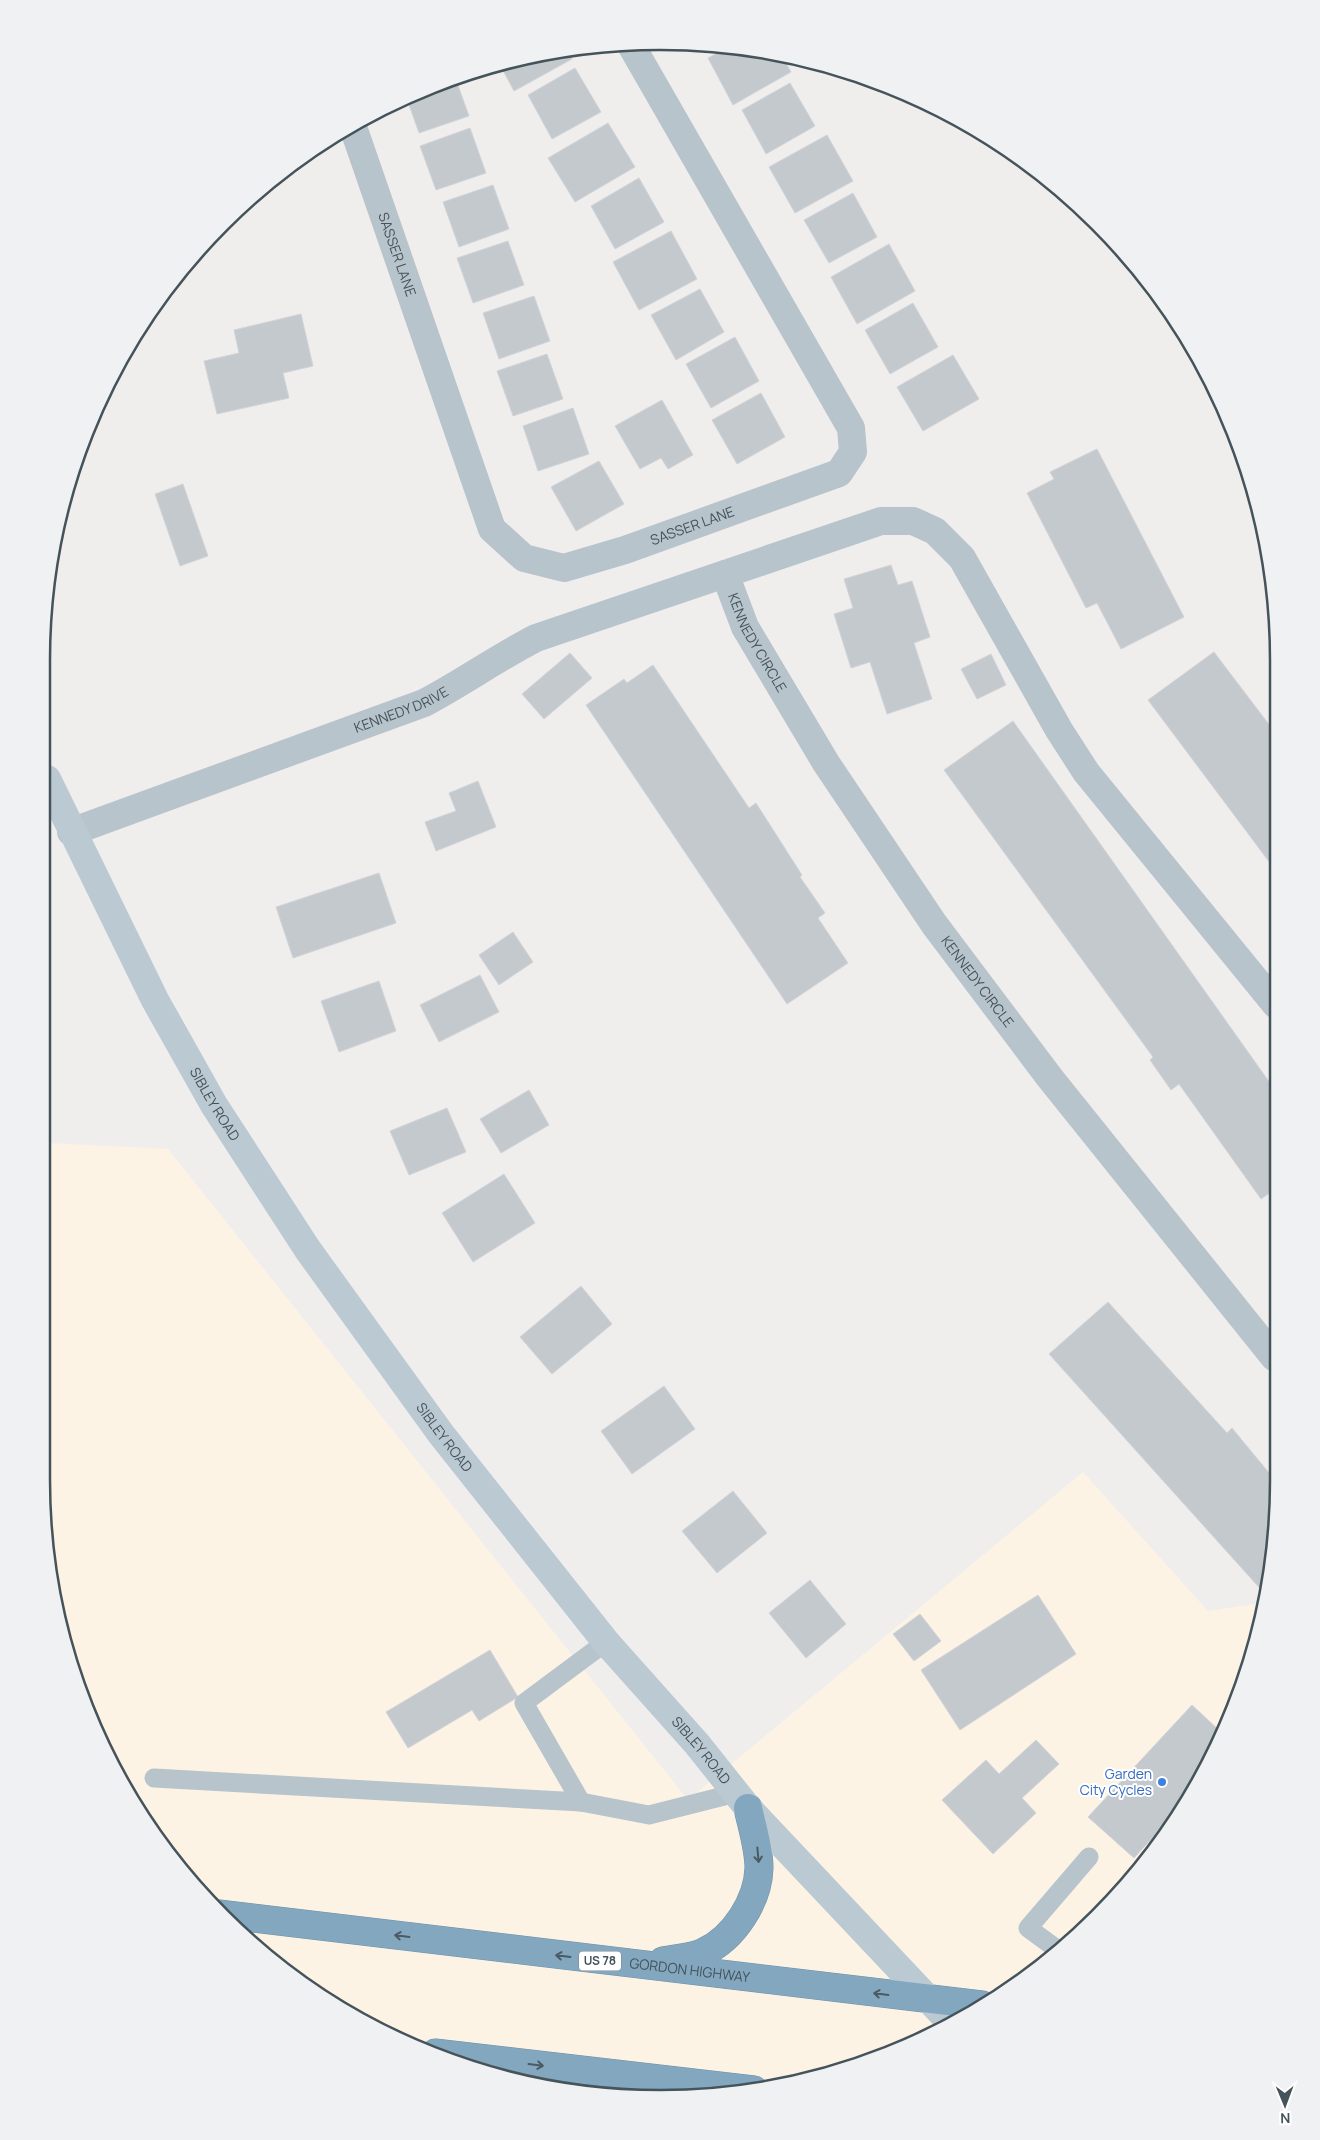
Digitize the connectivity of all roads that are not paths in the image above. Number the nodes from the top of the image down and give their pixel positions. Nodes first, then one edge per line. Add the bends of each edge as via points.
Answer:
1 (634, 51) edge
2 (355, 132) edge
3 (725, 574) junction
4 (50, 787) edge
5 (71, 832) junction
6 (1270, 998) edge
7 (1270, 1352) edge
8 (606, 1642) junction
9 (154, 1778) dead end
10 (742, 1800) junction
11 (581, 1802) junction
12 (1088, 1857) dead end
13 (234, 1916) edge
14 (1053, 1946) edge
15 (638, 1965) junction
16 (929, 2000) junction
17 (971, 2004) edge
18 (946, 2018) edge
19 (459, 2056) edge
20 (705, 2089) edge

1 - 2 street, SASSER LANE via 851,428 853,452 839,473 625,550 564,568 524,558 492,529
3 - 5 street, KENNEDY DRIVE via 536,638 424,703
3 - 6 street, KENNEDY CIRCLE via 881,521 913,521 935,531 962,558 1058,730 1097,788
3 - 7 street, KENNEDY CIRCLE via 745,627 826,764 934,924 1050,1078
4 - 5 street, SIBLEY ROAD
5 - 8 street, SIBLEY ROAD via 155,1000 204,1087 308,1250 440,1434
8 - 10 street, SIBLEY ROAD
8 - 11 lane via 524,1702
9 - 11 lane
10 - 11 lane via 649,1815
10 -> 15 highway via 757,1846 759,1869 748,1908 721,1942 703,1953
10 - 16 street, SIBLEY ROAD
12 - 14 lane via 1028,1928
15 -> 13 highway, GORDON HIGHWAY / US 78
16 -> 15 highway, GORDON HIGHWAY / US 78
16 - 17 highway, GORDON HIGHWAY / US 78
16 - 18 street, SIBLEY ROAD
19 -> 20 highway

